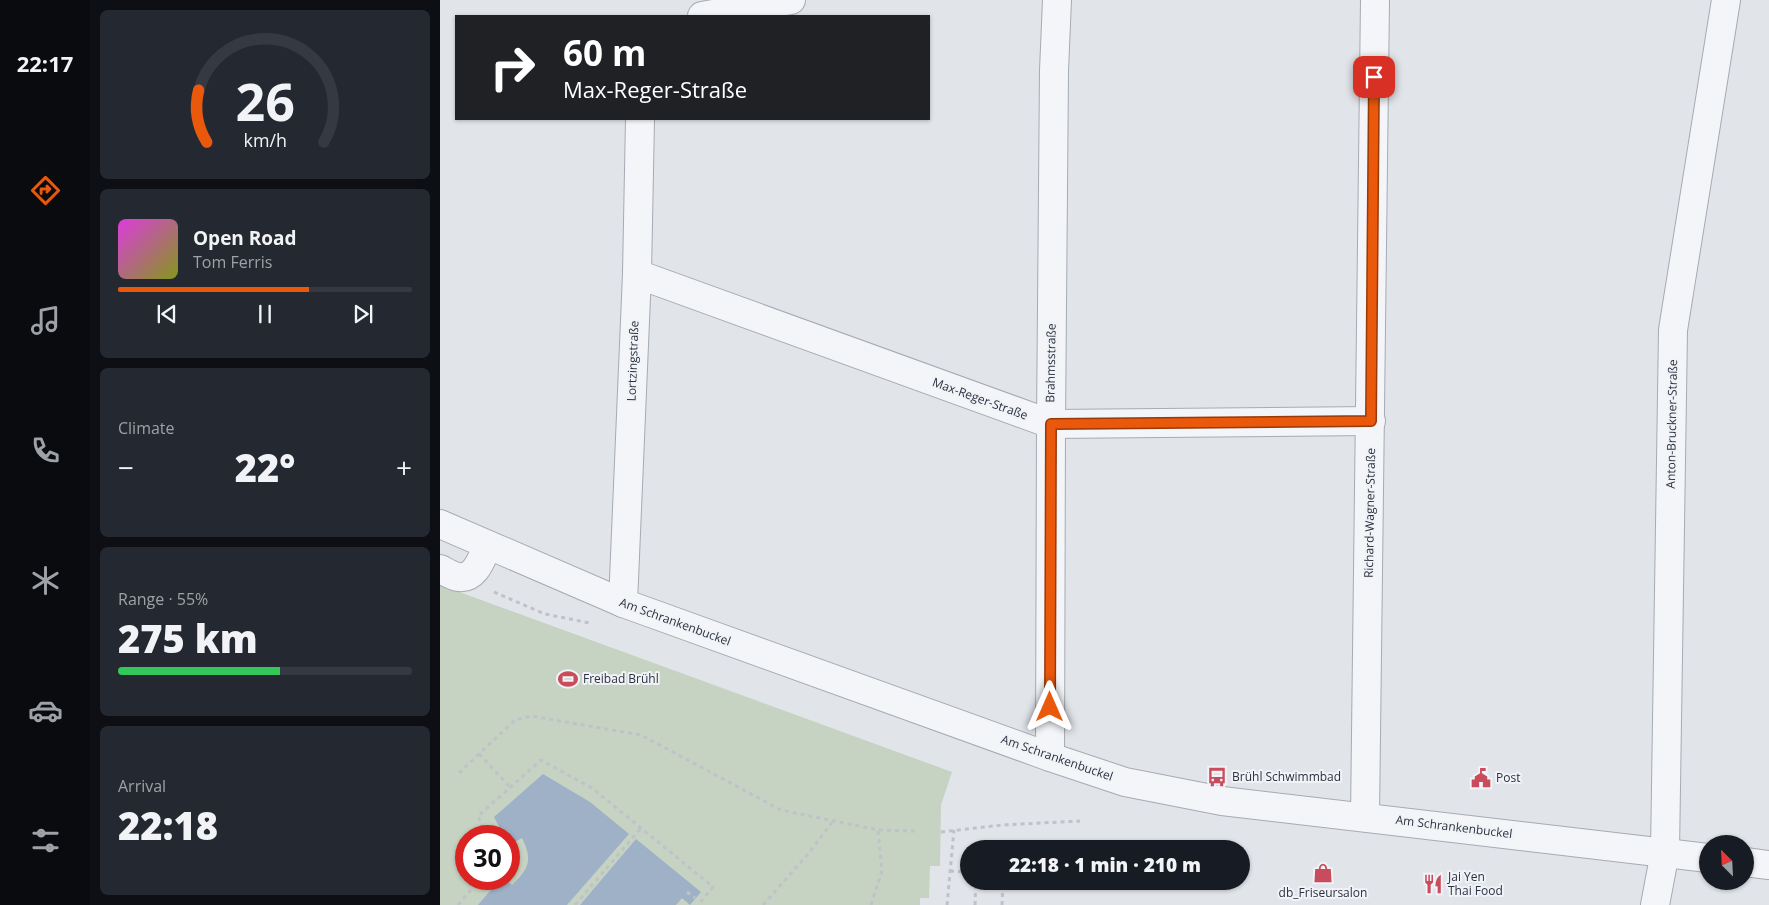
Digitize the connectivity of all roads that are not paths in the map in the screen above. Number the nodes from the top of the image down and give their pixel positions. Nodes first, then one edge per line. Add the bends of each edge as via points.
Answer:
1 (791, 0) edge
2 (1057, 0) edge
3 (1374, 0) edge
4 (1726, 0) edge
5 (708, 15) edge
6 (640, 120) edge
7 (637, 274) junction
8 (1371, 421) junction
9 (1051, 424) junction
10 (440, 524) edge
11 (488, 544) junction
12 (440, 570) edge
13 (623, 604) junction
14 (1050, 757) junction
15 (1366, 817) junction
16 (1666, 852) junction
17 (1699, 857) edge
18 (1754, 863) edge
19 (1769, 865) edge
20 (1655, 905) edge

1 - 5 street
2 - 9 street, Brahmsstraße
3 - 8 street, Richard-Wagner-Straße
4 - 16 street, Anton-Bruckner-Straße via 1673,330
6 - 7 street, Lortzingstraße
7 - 9 street, Max-Reger-Straße
7 - 13 street, Lortzingstraße
8 - 9 street, Max-Reger-Straße
8 - 15 street, Richard-Wagner-Straße
9 - 14 street, Brahmsstraße
10 - 11 street, Am Schrankenbuckel
11 - 12 street via 470,575 459,577
11 - 13 street, Am Schrankenbuckel
13 - 14 street, Am Schrankenbuckel
14 - 15 street, Am Schrankenbuckel via 1125,782 1222,802
15 - 16 street, Am Schrankenbuckel
16 - 17 street, Am Schrankenbuckel
16 - 20 street, Anton-Bruckner-Straße
18 - 19 street

